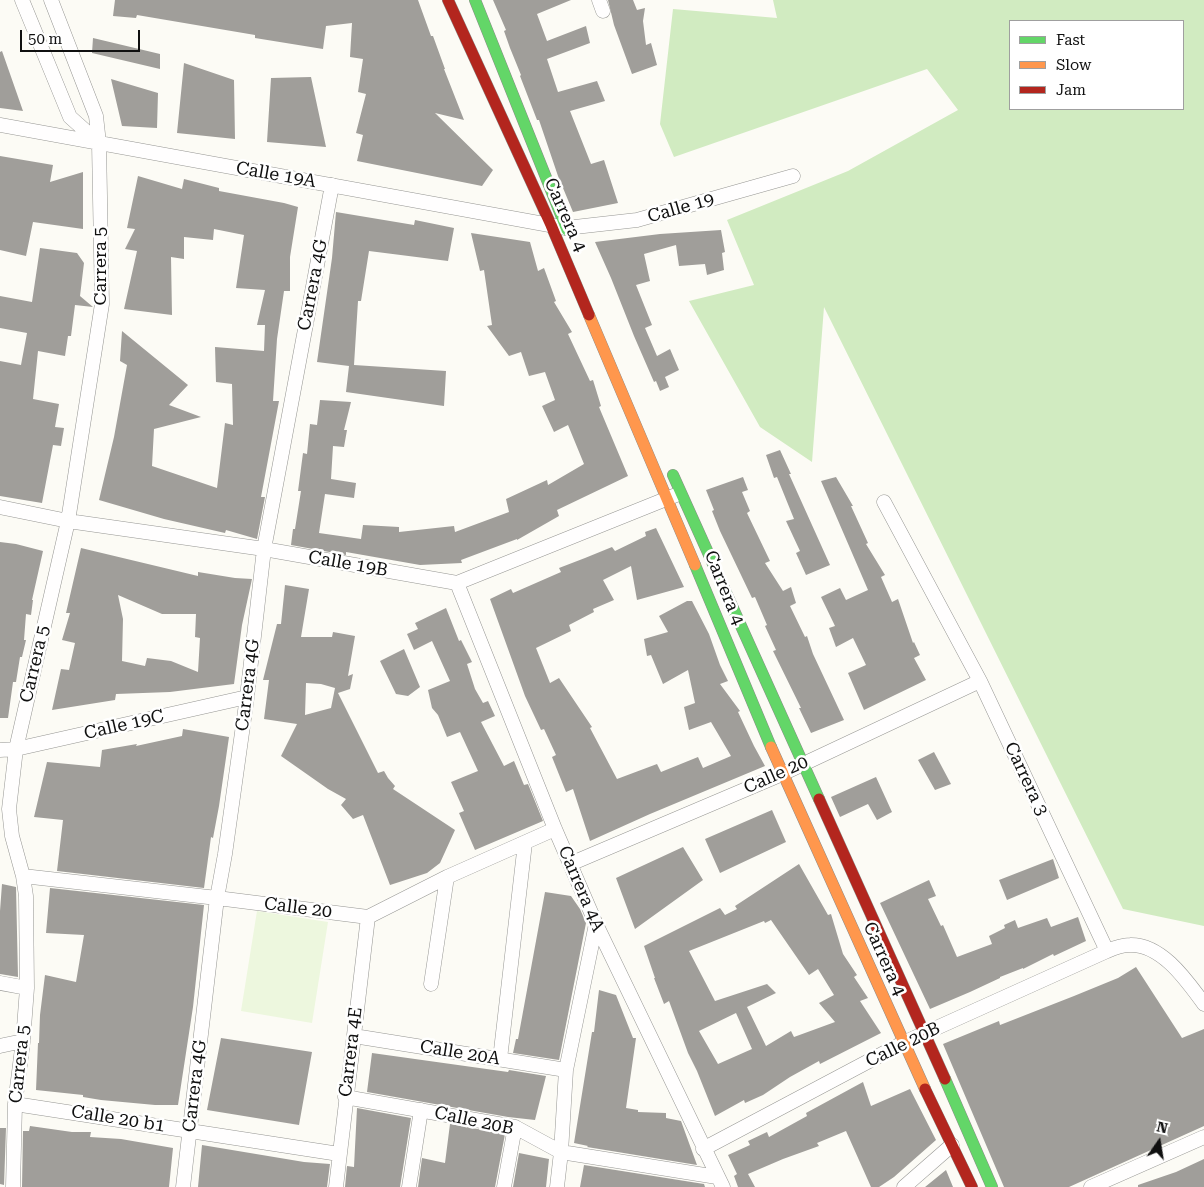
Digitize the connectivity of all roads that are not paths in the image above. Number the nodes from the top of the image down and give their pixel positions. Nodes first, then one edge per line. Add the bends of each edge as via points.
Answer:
1 (22, 0) edge
2 (51, 0) edge
3 (448, 0) edge
4 (475, 0) edge
5 (0, 125) edge
6 (99, 143) junction
7 (793, 176) dead end
8 (332, 185) junction
9 (551, 225) junction
10 (568, 232) junction
11 (669, 465) dead end
12 (675, 495) junction
13 (884, 502) dead end
14 (0, 507) edge
15 (68, 521) junction
16 (264, 549) junction
17 (457, 583) junction
18 (980, 681) junction
19 (247, 697) junction
20 (16, 749) junction
21 (0, 750) edge
22 (802, 763) junction
23 (782, 774) junction
24 (555, 829) junction
25 (525, 843) junction
26 (570, 864) junction
27 (23, 876) junction
28 (447, 877) junction
29 (217, 898) junction
30 (368, 917) junction
31 (596, 924) junction
32 (1107, 951) junction
33 (0, 983) edge
34 (431, 984) dead end
35 (27, 988) junction
36 (1204, 1004) edge
37 (925, 1033) junction
38 (354, 1036) junction
39 (23, 1041) junction
40 (903, 1043) junction
41 (0, 1046) edge
42 (500, 1059) junction
43 (566, 1070) junction
44 (345, 1097) junction
45 (16, 1104) junction
46 (420, 1110) junction
47 (516, 1126) junction
48 (191, 1130) junction
49 (1204, 1137) edge
50 (952, 1144) junction
51 (703, 1149) junction
52 (561, 1152) junction
53 (339, 1154) junction
54 (720, 1182) edge
55 (13, 1187) edge
56 (183, 1187) edge
57 (336, 1187) edge
58 (409, 1187) edge
59 (504, 1187) edge
60 (557, 1187) edge
61 (904, 1187) edge
62 (972, 1187) edge
63 (992, 1187) edge
64 (1091, 1187) edge

1 - 6 street via 70,117
2 - 6 street, Carrera 5 via 96,116
3 - 9 main road, Carrera 4
4 - 10 main road, Carrera 4
5 - 6 street, Calle 19A
6 - 8 street, Calle 19A
6 - 15 street, Carrera 5 via 102,304
7 - 10 street, Calle 19 via 637,220
8 - 9 street, Calle 19A
8 - 16 street, Carrera 4G
9 - 10 street, Calle 19
9 - 12 main road, Carrera 4
11 - 12 main road, Carrera 4
12 - 17 street
12 - 22 main road, Carrera 4
12 - 23 main road, Carrera 4
13 - 18 street, Carrera 3
14 - 15 street, Calle 19B
15 - 16 street, Calle 19B
15 - 20 street, Carrera 5
16 - 17 street, Calle 19B
16 - 19 street, Carrera 4G
17 - 24 street, Carrera 4A
18 - 22 street, Calle 20
18 - 32 street, Carrera 3
19 - 20 street, Calle 19C
19 - 29 street, Carrera 4G
20 - 21 street, Calle 19C
20 - 27 street, Carrera 5 via 9,809 12,836
22 - 23 street, Calle 20
22 - 37 main road, Carrera 4
23 - 26 street, Calle 20
23 - 40 main road, Carrera 4
24 - 25 street
24 - 26 street, Carrera 4A
25 - 28 street
25 - 42 street
26 - 31 street, Carrera 4A
27 - 29 street, Calle 20
27 - 35 street, Carrera 5
28 - 30 street
28 - 34 street
29 - 30 street, Calle 20
29 - 48 street, Carrera 4G
30 - 38 street, Carrera 4E
31 - 43 street
31 - 51 street, Carrera 4A
32 - 36 street via 1130,945 1150,950 1180,972
32 - 37 street, Calle 20B
33 - 35 street
35 - 39 street, Carrera 5
37 - 40 street, Calle 20B
37 - 63 main road, Carrera 4
38 - 42 street, Calle 20A
38 - 44 street, Carrera 4E
39 - 41 street
39 - 45 street, Carrera 5
40 - 50 main road, Carrera 4
40 - 51 street, Calle 20B
42 - 43 street, Calle 20A
43 - 52 street
44 - 46 street, Calle 20B
44 - 53 street, Carrera 4E
45 - 48 street, Calle 20 b1
45 - 55 street, Carrera 5
46 - 47 street, Calle 20B
46 - 58 street
47 - 52 street, Calle 20B
47 - 59 street
48 - 53 street, Calle 20 b1
48 - 56 street, Carrera 4G
49 - 64 street
50 - 61 street
50 - 62 main road, Carrera 4
51 - 54 street, Carrera 4A
52 - 54 street, Calle 20B
52 - 60 street
53 - 57 street, Carrera 4E

